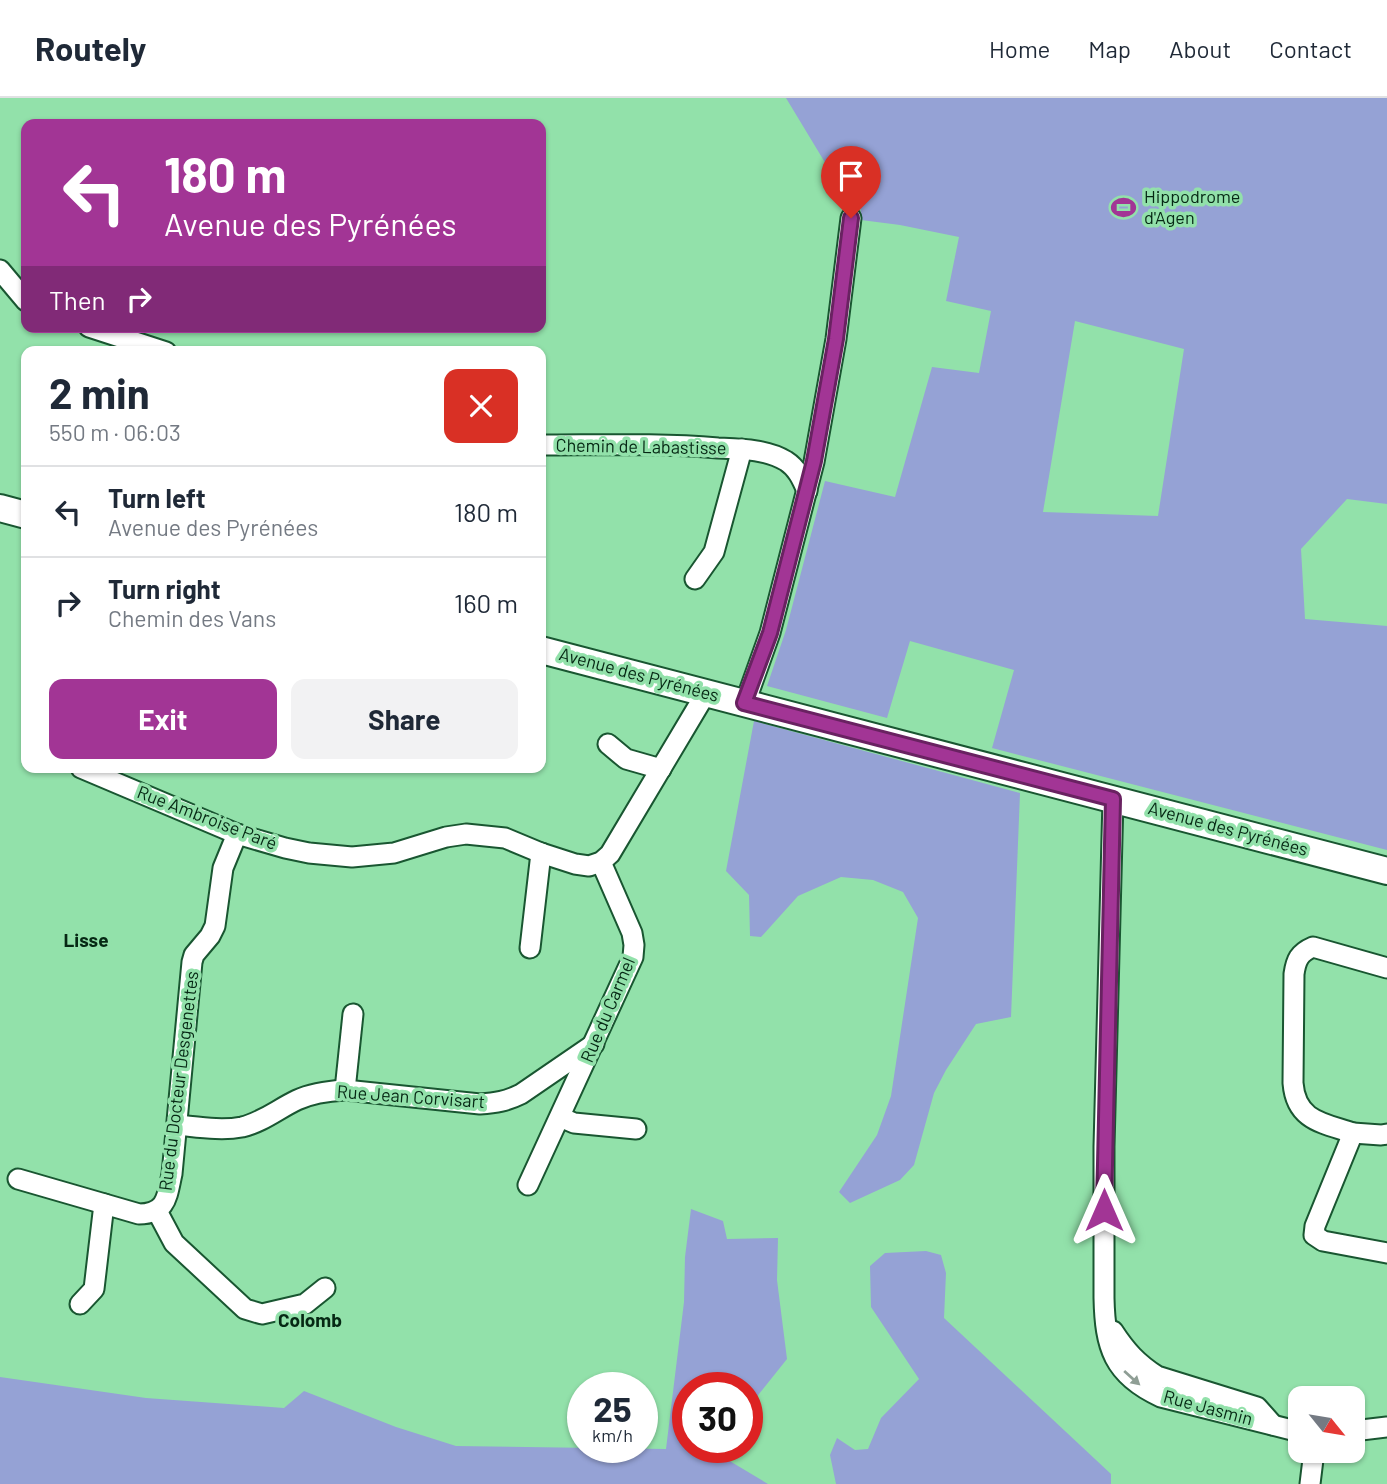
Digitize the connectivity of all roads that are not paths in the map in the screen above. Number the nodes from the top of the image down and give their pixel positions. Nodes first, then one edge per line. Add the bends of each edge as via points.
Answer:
1 (851, 218) dead end
2 (0, 270) edge
3 (21, 295) edge
4 (107, 333) edge
5 (148, 346) edge
6 (546, 445) edge
7 (742, 449) junction
8 (807, 491) junction
9 (0, 508) edge
10 (21, 514) edge
11 (695, 579) dead end
12 (546, 651) edge
13 (706, 693) junction
14 (744, 703) junction
15 (608, 744) dead end
16 (662, 769) junction
17 (93, 773) edge
18 (1113, 799) junction
19 (237, 834) junction
20 (541, 853) junction
21 (601, 862) junction
22 (1387, 871) edge
23 (530, 948) dead end
24 (1387, 968) edge
25 (353, 1014) dead end
26 (594, 1044) junction
27 (345, 1090) junction
28 (560, 1116) junction
29 (177, 1125) junction
30 (636, 1129) dead end
31 (1353, 1133) junction
32 (1387, 1134) edge
33 (18, 1179) dead end
34 (528, 1185) dead end
35 (104, 1204) junction
36 (157, 1211) junction
37 (1387, 1253) edge
38 (325, 1288) dead end
39 (80, 1304) dead end
40 (1387, 1427) edge
41 (1288, 1429) edge
42 (1365, 1430) edge
43 (1313, 1463) edge
44 (1310, 1484) edge

1 - 8 street via 836,339
2 - 3 street
4 - 5 street
6 - 7 street, Chemin de Labastisse
7 - 8 street, Chemin de Labastisse via 786,461 798,471
7 - 11 street via 714,552
8 - 14 street via 770,633
9 - 10 main road
12 - 13 main road, Avenue des Pyrénées
13 - 14 main road, Avenue des Pyrénées
13 - 16 street
14 - 18 main road, Avenue des Pyrénées
15 - 16 street via 626,759
16 - 21 street
17 - 19 street, Rue Ambroise Paré
18 - 22 main road, Avenue des Pyrénées
18 - 41 street, Rue Jasmin via 1104,1165 1108,1343 1124,1371 1161,1397
19 - 20 street, Rue Ambroise Paré via 327,855 394,853 466,834 505,838
19 - 29 street, Rue du Docteur Desgenettes via 223,868 215,926 192,962
20 - 21 street, Rue Ambroise Paré via 582,865
20 - 23 street
21 - 26 street, Rue du Carmel via 634,945 627,972
24 - 31 street via 1313,947 1296,960 1295,1098 1310,1118
25 - 27 street
26 - 27 street, Rue Jean Corvisart via 521,1094 499,1103
26 - 28 street, Rue du Carmel
27 - 29 street, Rue Jean Corvisart via 308,1096 244,1126
28 - 30 street via 574,1123
28 - 34 street, Rue du Carmel
29 - 36 street, Rue du Docteur Desgenettes via 172,1174
31 - 32 street
31 - 37 street via 1314,1235 1323,1241
33 - 35 street, Rue du Docteur Desgenettes
35 - 36 street, Rue du Docteur Desgenettes via 139,1214
35 - 39 street via 94,1289
36 - 38 street, Rue du Docteur Desgenettes via 174,1244 245,1309 262,1314 305,1304
40 - 42 street
43 - 44 street

